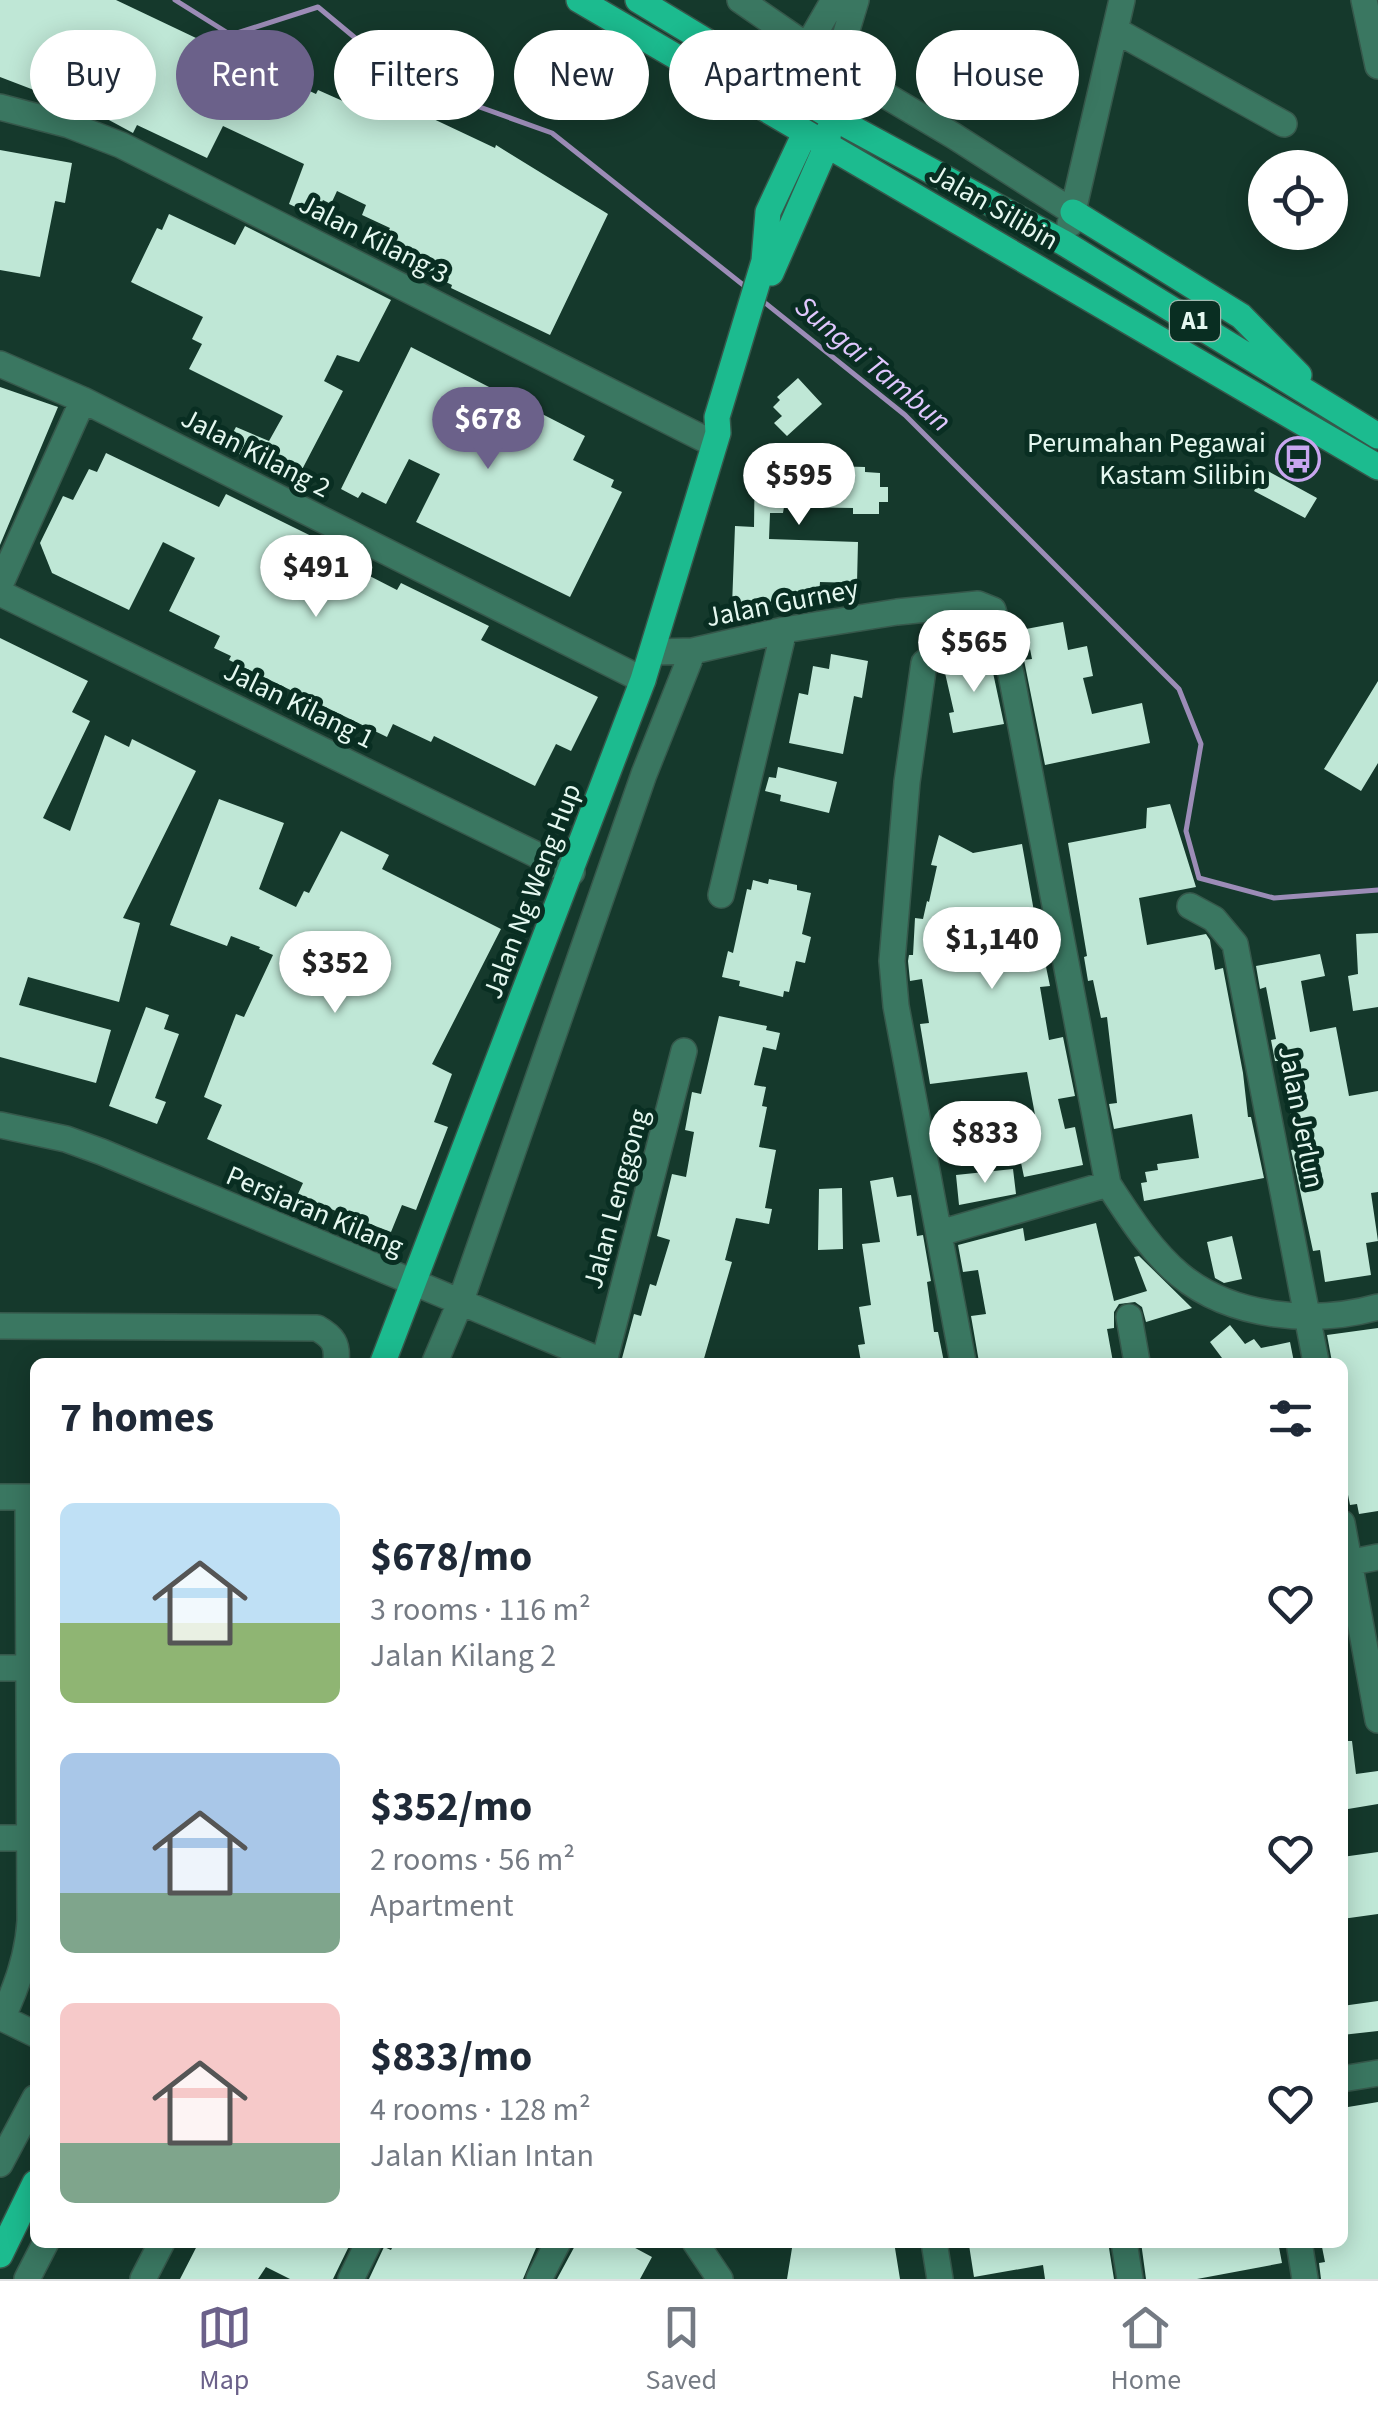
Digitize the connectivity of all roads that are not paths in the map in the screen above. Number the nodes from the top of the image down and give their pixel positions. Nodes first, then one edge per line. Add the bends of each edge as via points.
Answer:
1 (580, 0) edge
2 (638, 0) edge
3 (740, 0) edge
4 (834, 0) edge
5 (856, 0) edge
6 (1122, 0) edge
7 (1364, 0) edge
8 (688, 30) edge
9 (785, 30) edge
10 (817, 30) edge
11 (847, 30) edge
12 (1115, 30) junction
13 (1378, 66) edge
14 (896, 102) edge
15 (0, 108) edge
16 (828, 120) edge
17 (837, 120) edge
18 (1284, 124) dead end
19 (816, 140) junction
20 (1073, 212) junction
21 (1064, 244) junction
22 (1110, 310) junction
23 (0, 364) edge
24 (84, 400) junction
25 (1324, 402) junction
26 (1378, 436) edge
27 (716, 438) junction
28 (1378, 468) edge
29 (0, 589) edge
30 (784, 630) junction
31 (999, 636) junction
32 (693, 651) junction
33 (653, 652) junction
34 (643, 680) junction
35 (572, 872) junction
36 (721, 896) dead end
37 (1190, 906) dead end
38 (684, 1051) dead end
39 (0, 1125) edge
40 (1108, 1184) junction
41 (940, 1232) junction
42 (414, 1284) junction
43 (460, 1303) junction
44 (1378, 1307) edge
45 (1129, 1317) dead end
46 (1309, 1318) junction
47 (0, 1326) edge
48 (337, 1358) edge
49 (385, 1358) edge
50 (437, 1358) edge
51 (594, 1358) edge
52 (605, 1358) edge
53 (962, 1358) edge
54 (1136, 1358) edge
55 (1315, 1358) edge
56 (0, 1497) edge
57 (30, 1497) edge
58 (1378, 1558) edge
59 (1348, 1563) edge
60 (1348, 1573) edge
61 (0, 1668) edge
62 (30, 1668) edge
63 (1378, 1720) edge
64 (0, 1838) edge
65 (30, 1838) joint
66 (1, 2018) edge
67 (30, 2032) edge
68 (1378, 2073) edge
69 (1348, 2078) edge
70 (30, 2107) edge
71 (0, 2164) edge
72 (30, 2190) edge
73 (8, 2220) edge
74 (43, 2248) edge
75 (159, 2248) edge
76 (367, 2248) edge
77 (555, 2248) edge
78 (699, 2248) edge
79 (935, 2248) edge
80 (1125, 2248) edge
81 (1300, 2248) edge
82 (0, 2255) edge
83 (27, 2279) edge
84 (143, 2279) edge
85 (351, 2279) edge
86 (538, 2279) edge
87 (720, 2279) edge
88 (940, 2279) edge
89 (1130, 2279) edge
90 (1305, 2279) edge

1 - 19 main road, Jalan Silibin / A1
2 - 8 main road, Jalan Silibin / A1
3 - 9 street
4 - 10 street
5 - 11 street
6 - 12 street
7 - 13 street
12 - 18 street
12 - 20 street
14 - 20 street
15 - 27 street, Jalan Kilang 3 via 121,145
16 - 19 main road
17 - 21 main road, Jalan Silibin / A1
19 - 22 main road, Jalan Silibin / A1
19 - 27 main road, Jalan Ng Weng Hup via 768,212 769,262 717,417
20 - 21 street
20 - 25 main road via 1242,316
21 - 22 main road via 1067,264 1098,287
21 - 25 main road, Jalan Silibin / A1
22 - 28 main road, Jalan Silibin / A1
23 - 24 street, Jalan Kilang 2
24 - 29 street
24 - 34 street, Jalan Kilang 2
25 - 26 main road, Jalan Silibin / A1
27 - 33 main road, Jalan Ng Weng Hup
29 - 35 street, Jalan Kilang 1
30 - 31 street, Jalan Gurney via 978,604 993,610
30 - 32 street, Jalan Gurney
30 - 36 street
31 - 40 street, Jalan Gurney via 1012,674
31 - 41 street via 933,653 924,663 907,782 893,981
32 - 33 street, Jalan Gurney
32 - 43 street
33 - 34 main road, Jalan Ng Weng Hup
34 - 35 main road, Jalan Ng Weng Hup
35 - 42 main road, Jalan Ng Weng Hup
37 - 46 street, Jalan Jerlun via 1235,944
38 - 52 street, Jalan Lenggong
39 - 42 street, Persiaran Kilang via 102,1152
40 - 41 street
40 - 46 street via 1181,1276 1232,1303
41 - 53 street
42 - 43 street, Persiaran Kilang
42 - 49 main road, Jalan Ng Weng Hup
43 - 50 street
43 - 51 street, Persiaran Kilang
44 - 46 street
45 - 54 street
46 - 55 street, Jalan Jerlun
47 - 48 street via 317,1328 331,1336
56 - 57 street
58 - 59 street
60 - 63 street
61 - 62 street
64 - 65 street
65 - 66 street via 29,1946
66 - 67 street
68 - 69 street
70 - 71 street
72 - 73 main road
73 - 82 main road
74 - 83 street
75 - 84 street
76 - 85 street
77 - 86 street
78 - 87 street
79 - 88 street
80 - 89 street
81 - 90 street

